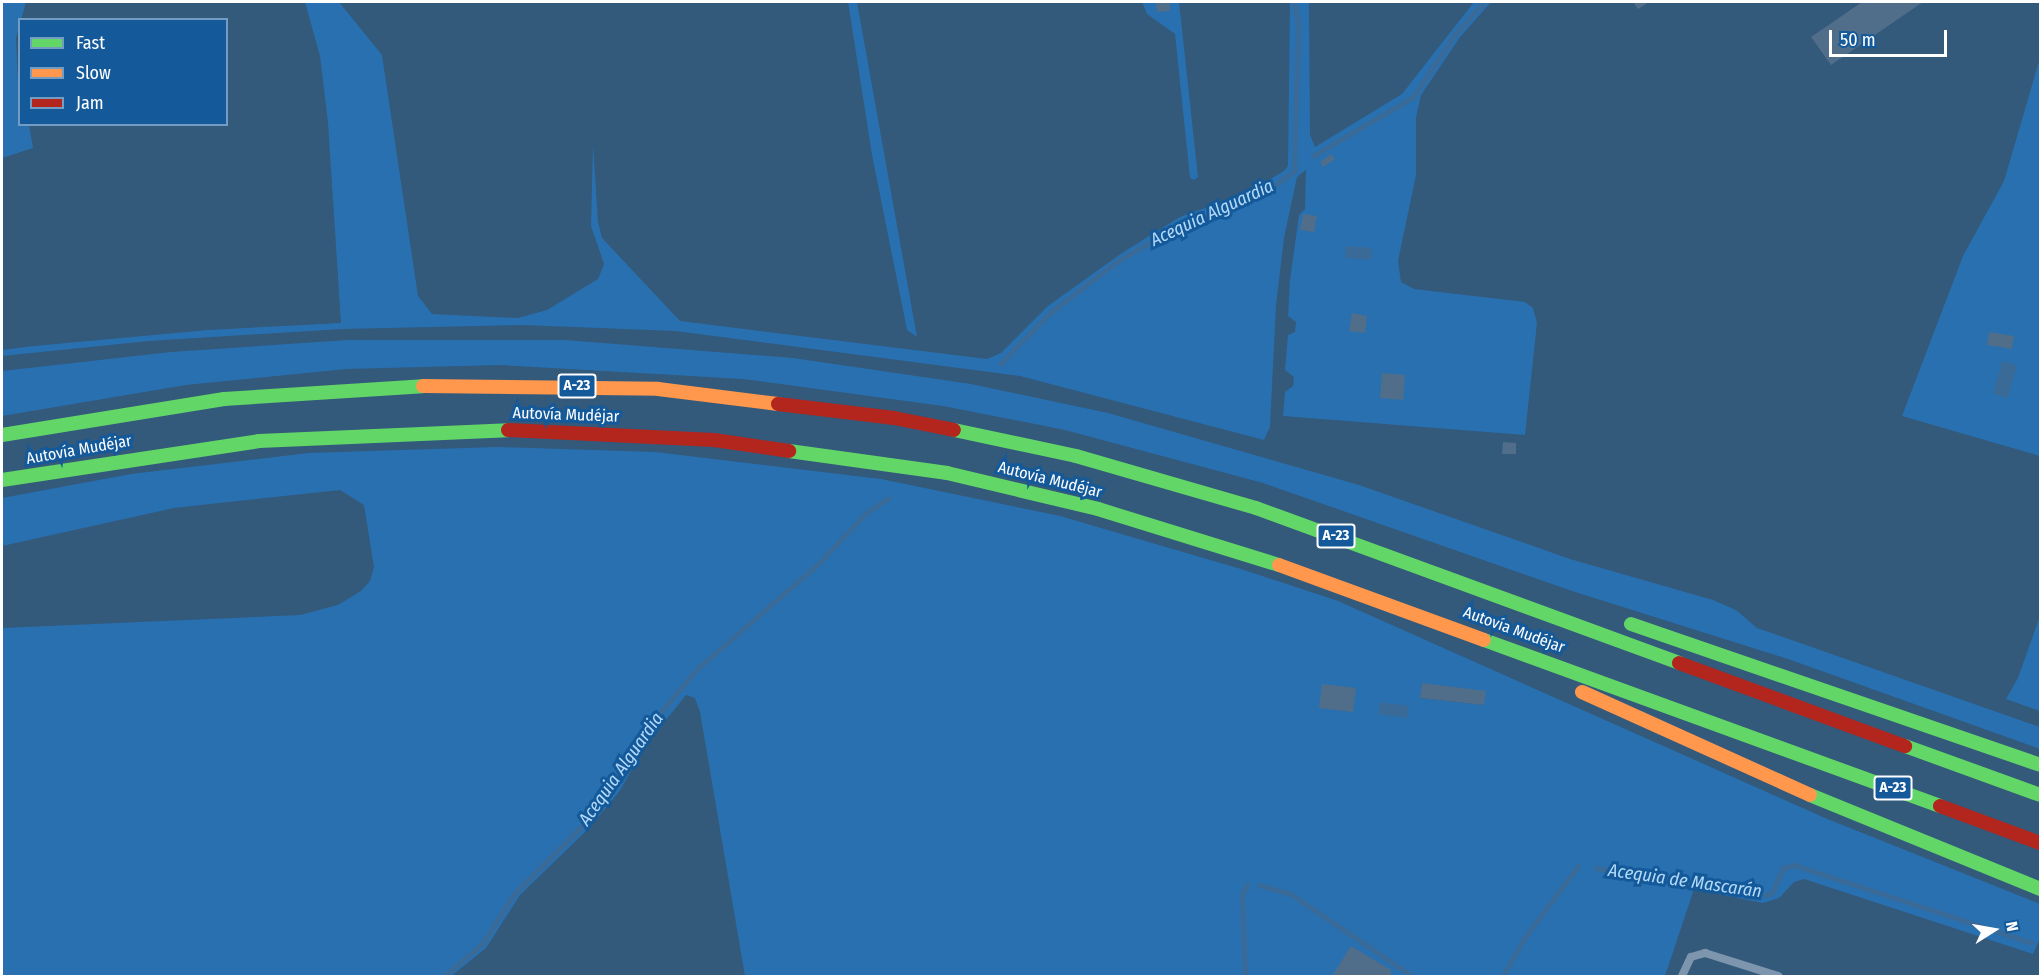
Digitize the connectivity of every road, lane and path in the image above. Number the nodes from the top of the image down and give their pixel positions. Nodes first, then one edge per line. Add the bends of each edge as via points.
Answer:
1 (2, 435) edge
2 (2, 480) edge
3 (1544, 597) dead end
4 (1522, 604) junction
5 (1616, 620) dead end
6 (1544, 659) junction
7 (2040, 765) edge
8 (2040, 795) edge
9 (2040, 843) edge
10 (2040, 889) edge
11 (1682, 976) edge
12 (1778, 976) edge

1 - 4 highway, Autovía Mudéjar / A-23 via 224,399 381,387 583,386 732,396 926,424 1147,475 1256,508
2 - 6 highway, Autovía Mudéjar / A-23 via 180,450 401,431 572,431 791,448 947,473 1137,519 1323,579
3 - 4 highway
4 - 8 highway, Autovía Mudéjar / A-23
5 - 7 highway
6 - 9 highway, Autovía Mudéjar / A-23
6 - 10 highway via 1550,677 1564,684 1839,808
11 - 12 lane via 1691,957 1705,953

